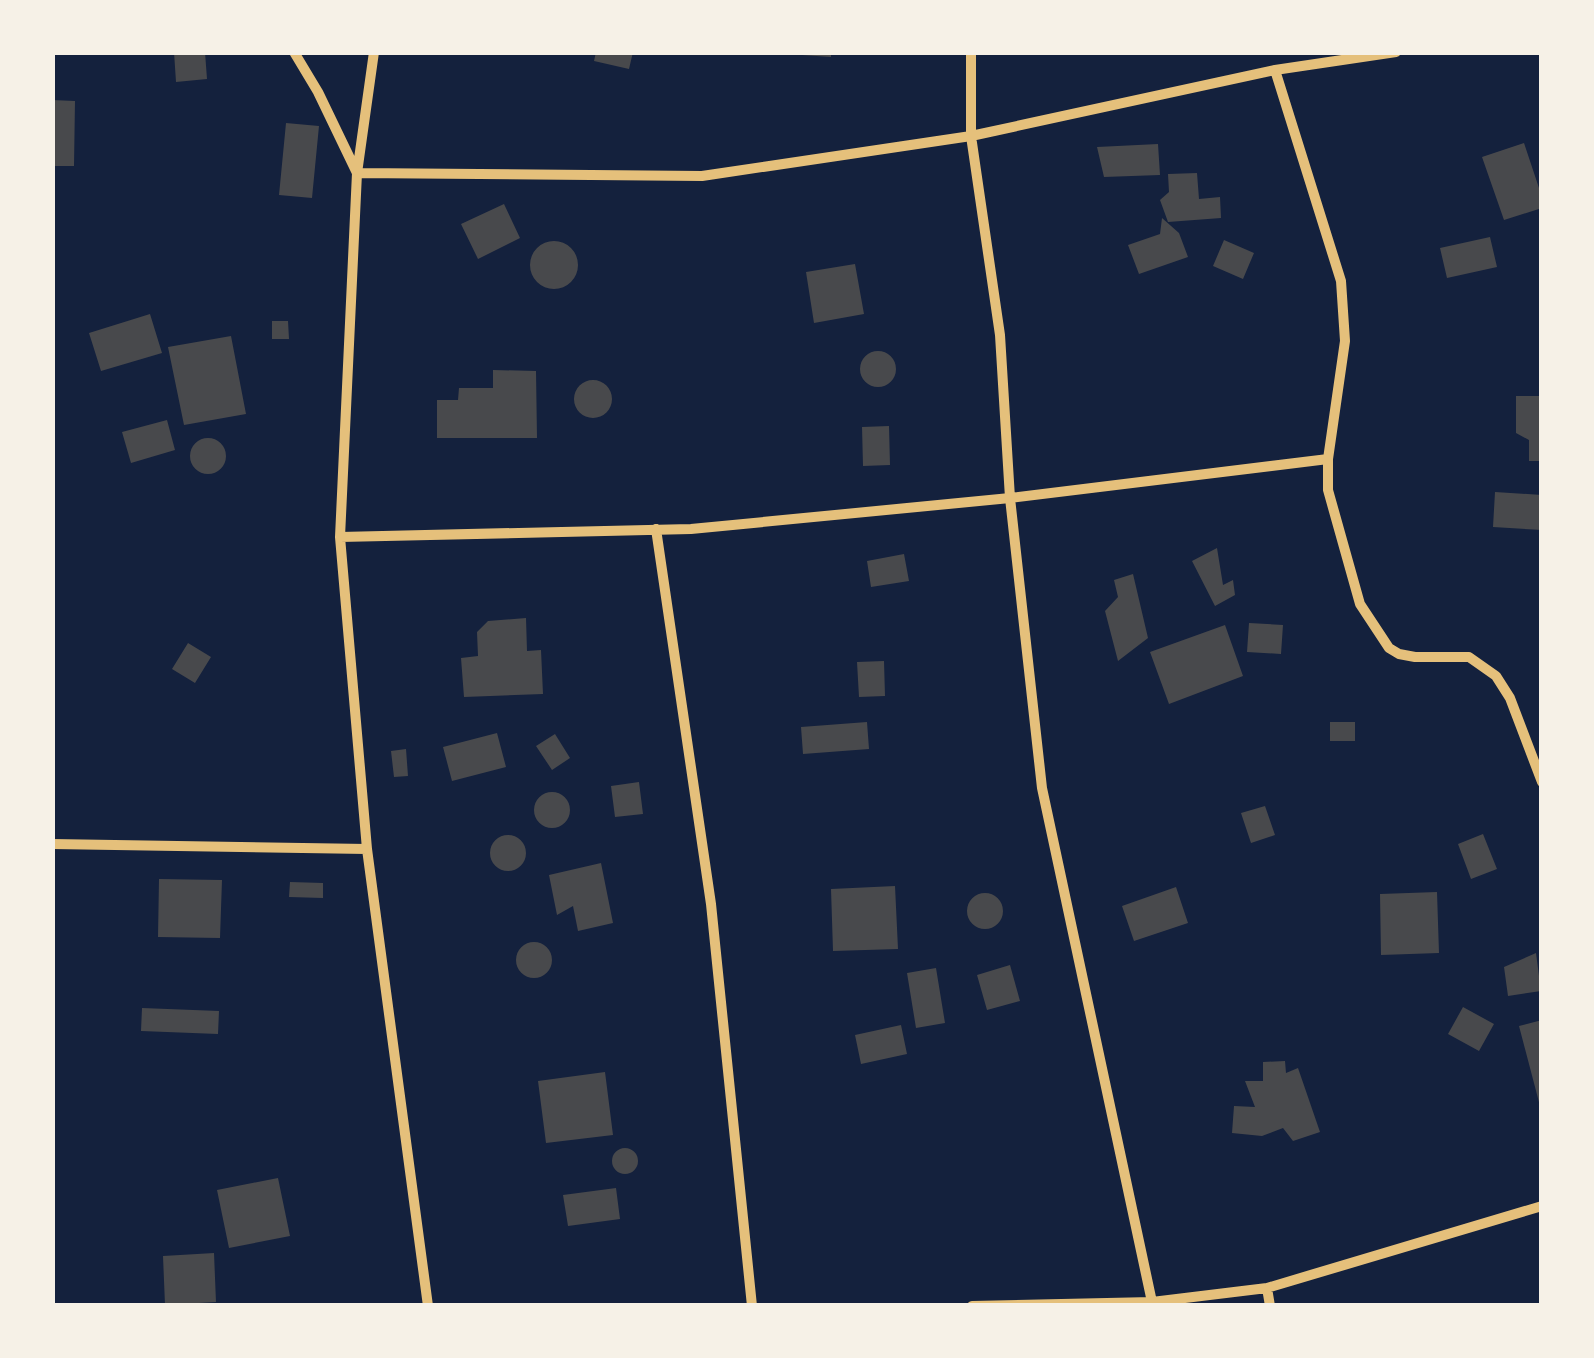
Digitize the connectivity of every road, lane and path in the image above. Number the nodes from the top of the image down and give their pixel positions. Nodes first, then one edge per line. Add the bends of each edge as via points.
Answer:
1 (294, 52) edge
2 (374, 52) edge
3 (971, 52) edge
4 (1396, 52) edge
5 (1275, 70) junction
6 (971, 136) junction
7 (357, 173) junction
8 (1328, 459) junction
9 (1010, 498) junction
10 (656, 529) junction
11 (340, 537) junction
12 (1542, 782) edge
13 (52, 844) edge
14 (367, 849) junction
15 (1542, 1206) edge
16 (1267, 1288) junction
17 (1152, 1302) junction
18 (428, 1306) edge
19 (752, 1306) edge
20 (972, 1306) edge
21 (1270, 1306) edge

1 - 7 street
2 - 7 street
3 - 6 street
4 - 5 street
5 - 6 street
5 - 8 street via 1341,280 1346,341
6 - 7 street via 702,176
6 - 9 street via 1000,334
7 - 11 street
8 - 9 street
8 - 12 street via 1328,490 1360,604 1389,648 1415,657 1468,656 1496,676
9 - 10 street
9 - 17 street via 1042,788
10 - 11 street
10 - 19 street via 711,904
11 - 14 street
13 - 14 street
14 - 18 street
15 - 16 street
16 - 17 street
16 - 21 street
17 - 20 street

